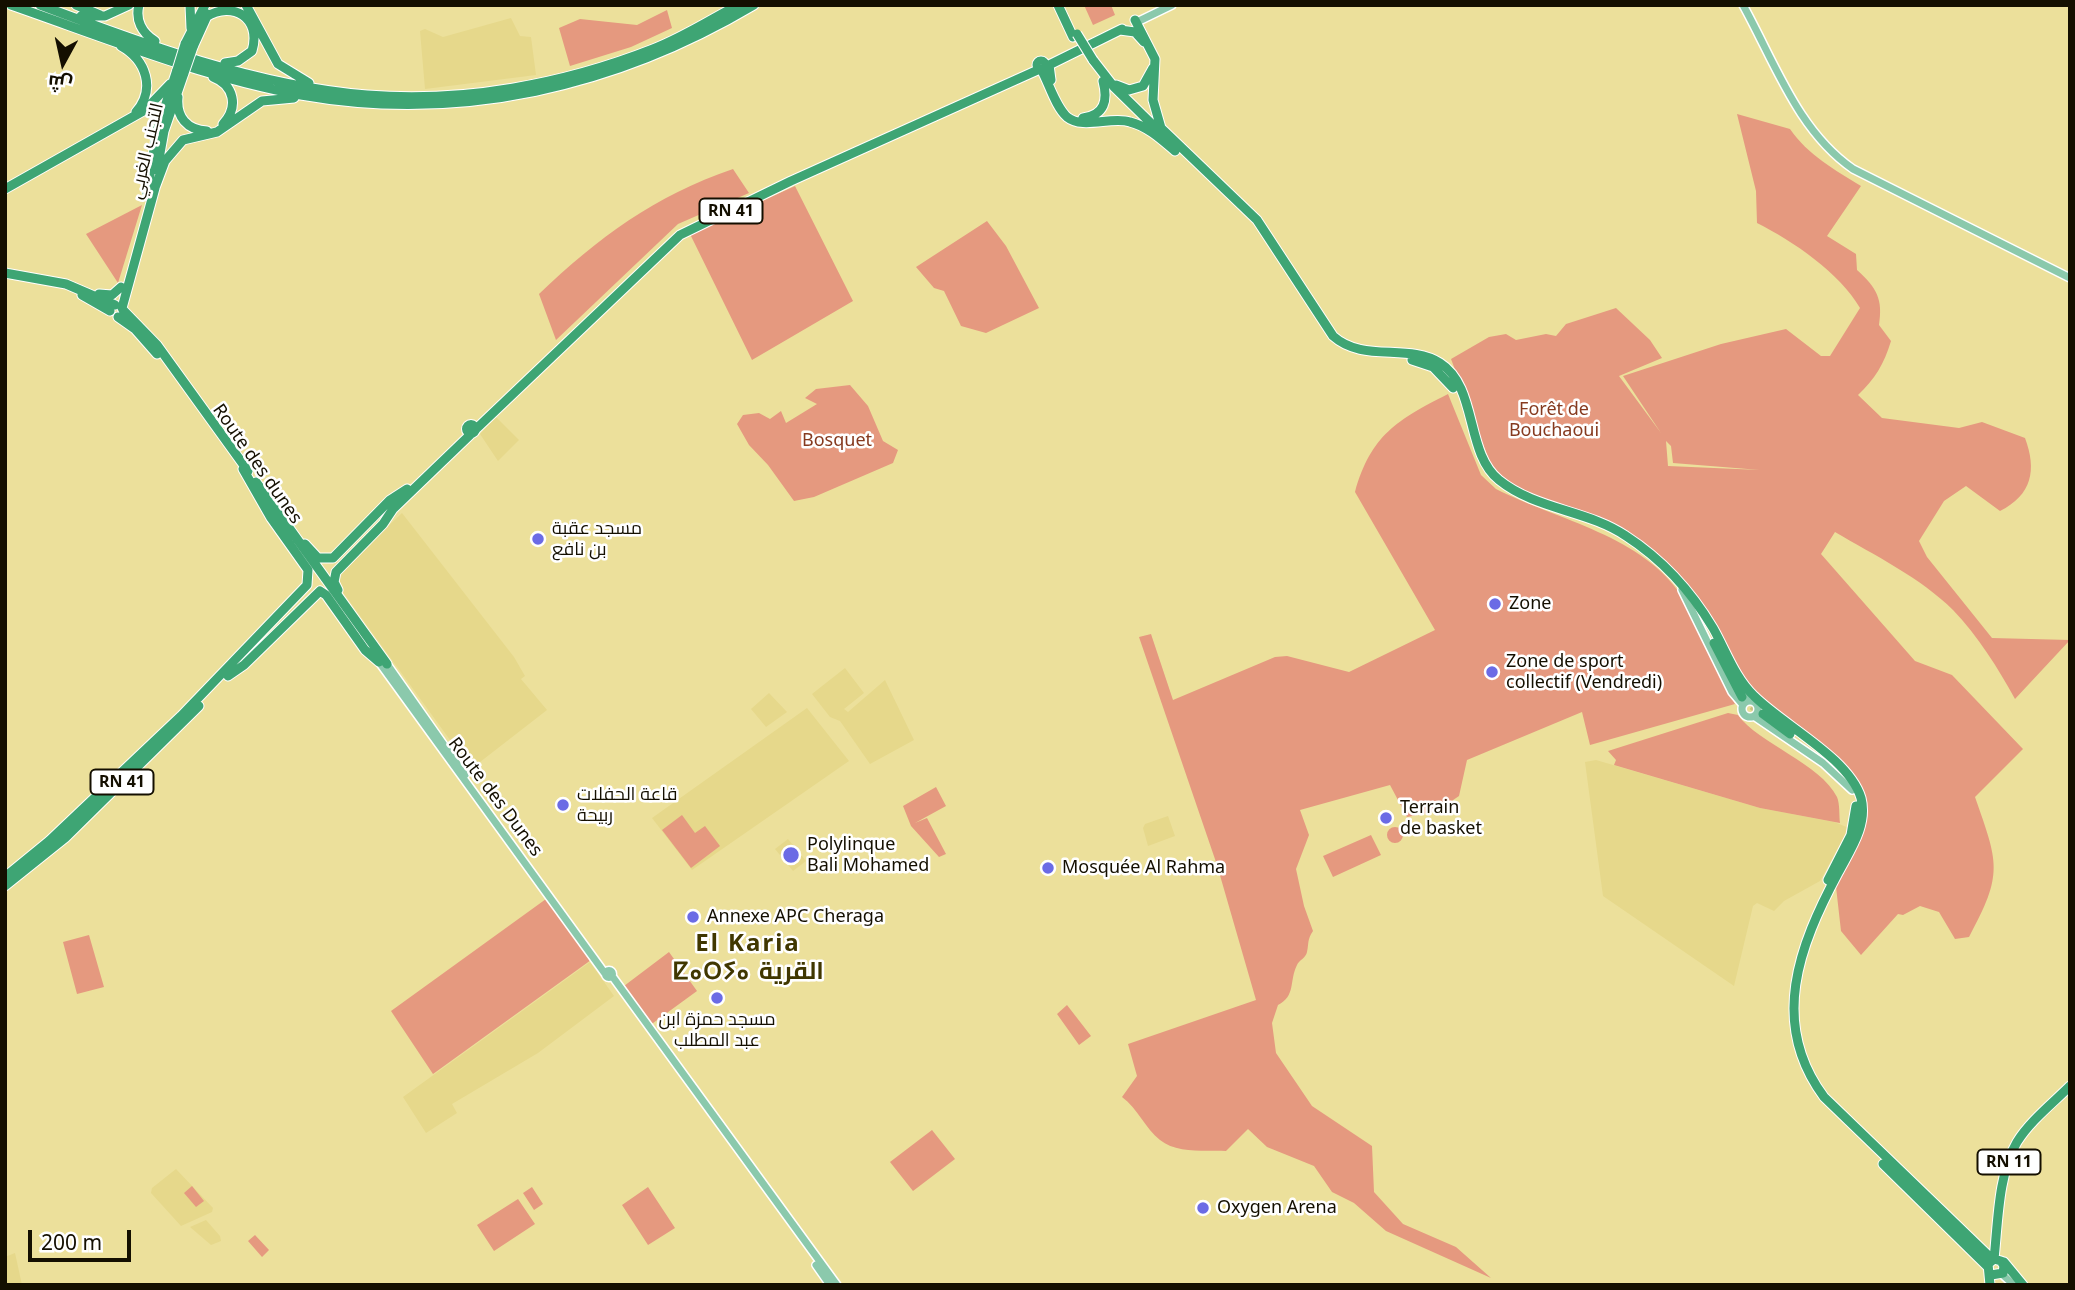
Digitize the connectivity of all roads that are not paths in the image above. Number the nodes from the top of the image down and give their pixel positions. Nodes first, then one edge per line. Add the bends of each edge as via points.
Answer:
1 (12, 5) edge
2 (40, 5) edge
3 (76, 5) edge
4 (129, 5) edge
5 (139, 5) edge
6 (190, 5) edge
7 (205, 5) edge
8 (213, 5) edge
9 (246, 5) edge
10 (738, 5) edge
11 (754, 5) edge
12 (1058, 5) edge
13 (1064, 5) edge
14 (1166, 5) edge
15 (1172, 5) edge
16 (1744, 5) edge
17 (105, 16) junction
18 (59, 17) junction
19 (206, 17) junction
20 (1138, 21) junction
21 (191, 30) junction
22 (1120, 30) junction
23 (1075, 36) junction
24 (1144, 38) junction
25 (183, 58) junction
26 (210, 62) junction
27 (1043, 66) junction
28 (1018, 78) junction
29 (1105, 80) junction
30 (1051, 83) junction
31 (180, 85) junction
32 (334, 90) junction
33 (380, 105) junction
34 (125, 122) junction
35 (1178, 150) junction
36 (5, 189) edge
37 (153, 193) junction
38 (5, 275) edge
39 (42, 278) junction
40 (2070, 278) edge
41 (121, 286) junction
42 (124, 297) junction
43 (118, 309) junction
44 (134, 318) junction
45 (471, 430) junction
46 (243, 469) junction
47 (268, 500) junction
48 (307, 559) junction
49 (1707, 618) junction
50 (362, 636) joint
51 (383, 663) junction
52 (231, 670) junction
53 (1743, 701) junction
54 (1754, 703) junction
55 (1758, 715) junction
56 (1839, 767) junction
57 (5, 876) edge
58 (5, 886) edge
59 (609, 975) junction
60 (2070, 1086) edge
61 (2070, 1093) edge
62 (1904, 1181) junction
63 (1994, 1266) edge
64 (830, 1285) edge
65 (837, 1285) edge
66 (2012, 1285) edge
67 (2023, 1285) edge

1 - 18 highway
2 - 18 highway
3 - 17 highway
4 - 17 highway
5 - 25 highway via 138,16 148,36
6 - 21 highway
7 - 21 highway, التجنب الغربي
8 - 19 highway, التجنب الغربي
9 - 32 highway via 278,64 298,78
10 - 32 highway via 655,48 553,80 442,96
11 - 33 highway via 633,65 545,92 465,103
12 - 23 highway
13 - 23 highway
14 - 20 main road, RN 41
15 - 20 main road, RN 41
16 - 40 main road via 1801,115 1827,150 1853,169
17 - 18 highway
18 - 25 highway
18 - 34 highway via 138,59 146,76 145,99
19 - 25 highway, التجنب الغربي
19 - 26 highway via 224,8 245,13 255,40 252,51 238,61
20 - 22 highway, RN 41
20 - 24 highway
20 - 27 highway, RN 41
21 - 25 highway, التجنب الغربي
22 - 24 highway
22 - 27 highway, RN 41
23 - 29 highway, bridge
24 - 29 highway via 1153,67 1148,81 1129,90
24 - 35 highway via 1157,66 1154,110
25 - 26 highway
25 - 31 highway, التجنب الغربي
25 - 31 highway via 229,87 232,104 228,119 210,130 187,125 177,107
25 - 33 highway via 278,90
25 - 34 highway via 158,99
25 - 41 highway, التجنب الغربي via 157,131 150,184
26 - 32 highway
27 - 28 highway, RN 41
27 - 30 highway
27 - 45 highway, RN 41 via 680,231
28 - 30 highway via 1036,76
28 - 45 highway, RN 41 via 680,235
29 - 30 highway via 1104,105 1097,114 1083,118 1066,110
29 - 35 highway
30 - 35 highway via 1070,119 1131,122
31 - 37 highway, التجنب الغربي via 161,142
33 - 37 highway via 283,97 262,101 217,132 179,144 165,161
34 - 36 highway
35 - 49 highway via 1257,220 1338,341 1359,350 1425,357 1446,368 1498,479 1539,501 1625,535 1675,576
35 - 53 highway via 1255,225 1335,344 1358,355 1418,362 1442,373 1454,390 1483,468 1493,481 1525,499 1618,536 1682,590 1699,613
37 - 42 highway, التجنب الغربي
38 - 39 highway
38 - 43 highway via 64,288
39 - 41 highway via 106,296
39 - 43 highway via 80,288
41 - 43 highway, التجنب الغربي
42 - 43 highway, التجنب الغربي
42 - 44 highway
43 - 44 highway
43 - 46 highway, Route des dunes
44 - 47 highway via 188,385
45 - 47 highway, RN 41 via 390,500 336,556 326,560 315,556
45 - 51 highway, RN 41 via 393,509 333,579 378,647
46 - 48 highway, Route des dunes
46 - 52 highway via 309,578 304,589 236,658
47 - 48 highway
48 - 50 highway, Route des dunes
49 - 54 main road via 1736,682
49 - 56 highway via 1749,692
50 - 51 highway, Route des Dunes
51 - 52 highway via 365,650 320,592 244,665
51 - 59 main road, Route des Dunes
52 - 57 highway, RN 41 via 49,841
52 - 58 highway, RN 41 via 65,838
53 - 54 main road
53 - 55 main road via 1745,714
54 - 55 main road
54 - 56 main road
55 - 62 highway via 1832,766 1852,790 1855,824 1799,941 1789,1003 1790,1033 1797,1062 1816,1095
56 - 62 highway via 1859,794 1862,819 1807,935 1794,999 1795,1036 1807,1072 1824,1097
59 - 64 main road, Route des Dunes
59 - 65 main road, Route des Dunes
60 - 63 highway, RN 11 via 2021,1137 2012,1153
61 - 63 highway, RN 11 via 2016,1156
62 - 63 highway
62 - 63 highway
63 - 66 main road
63 - 67 highway via 2008,1269

